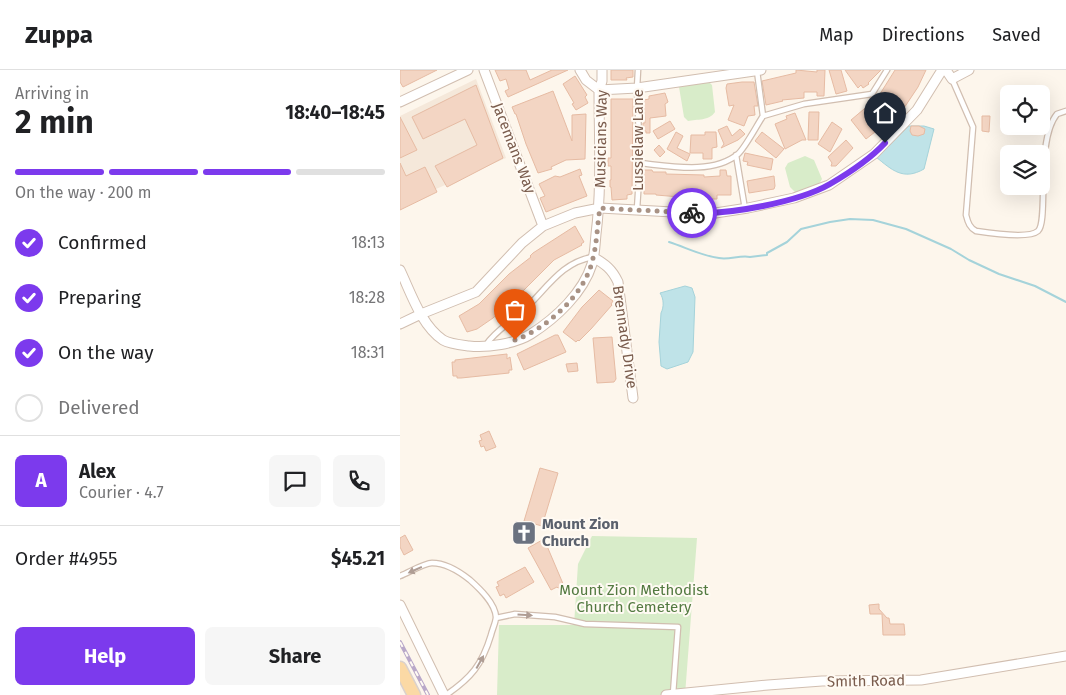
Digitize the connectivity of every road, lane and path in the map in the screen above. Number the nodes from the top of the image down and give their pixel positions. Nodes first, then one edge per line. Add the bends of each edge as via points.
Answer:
1 (468, 70) edge
2 (484, 70) edge
3 (580, 70) edge
4 (602, 70) edge
5 (638, 70) edge
6 (760, 70) edge
7 (887, 70) edge
8 (942, 70) edge
9 (946, 70) edge
10 (969, 70) edge
11 (756, 71) edge
12 (952, 79) junction
13 (637, 88) junction
14 (599, 90) junction
15 (400, 102) edge
16 (1066, 112) edge
17 (763, 116) junction
18 (736, 155) junction
19 (640, 162) junction
20 (600, 208) junction
21 (637, 209) junction
22 (745, 209) junction
23 (544, 226) junction
24 (594, 257) junction
25 (400, 270) edge
26 (421, 314) junction
27 (400, 324) edge
28 (485, 347) junction
29 (633, 398) dead end
30 (400, 576) edge
31 (400, 605) edge
32 (496, 618) junction
33 (1066, 656) edge
34 (400, 668) edge
35 (414, 695) edge
36 (445, 695) edge
37 (669, 695) edge

1 - 15 street
2 - 23 street, Jacemans Way
3 - 14 street via 586,80
4 - 14 street, Musicians Way
5 - 13 lane, Lussielaw Lane
6 - 11 street
7 - 17 lane via 872,94 804,104
8 - 22 street via 917,110 874,154 829,185 794,198
9 - 12 street
10 - 12 street
11 - 13 street
11 - 17 lane
12 - 16 lane via 973,127 966,215 976,231 1020,234 1038,231 1048,129 1057,114
13 - 14 street
13 - 19 lane, Lussielaw Lane
14 - 20 street, Musicians Way
17 - 18 lane
18 - 19 lane via 717,165 681,168
18 - 22 lane
19 - 21 lane, Lussielaw Lane
20 - 21 street
20 - 23 street via 575,213
20 - 24 street, Musicians Way
21 - 22 street via 708,214
23 - 26 street via 522,243 476,292
24 - 28 lane via 580,259 561,272 523,311 491,337
24 - 28 street, Musicians Way via 586,278 552,319 530,335
24 - 29 street, Brennady Drive via 614,272 618,282
25 - 26 street, Musicians Way
26 - 27 street
26 - 28 street, Musicians Way via 444,341
32 -> 30 lane via 486,596 462,574 451,569 430,563
31 - 36 street
36 -> 32 lane via 475,671 487,650
32 -> 37 lane via 515,614 555,617 585,624 678,627
33 - 37 street, Smith Road via 921,680 768,685
34 - 35 main road

